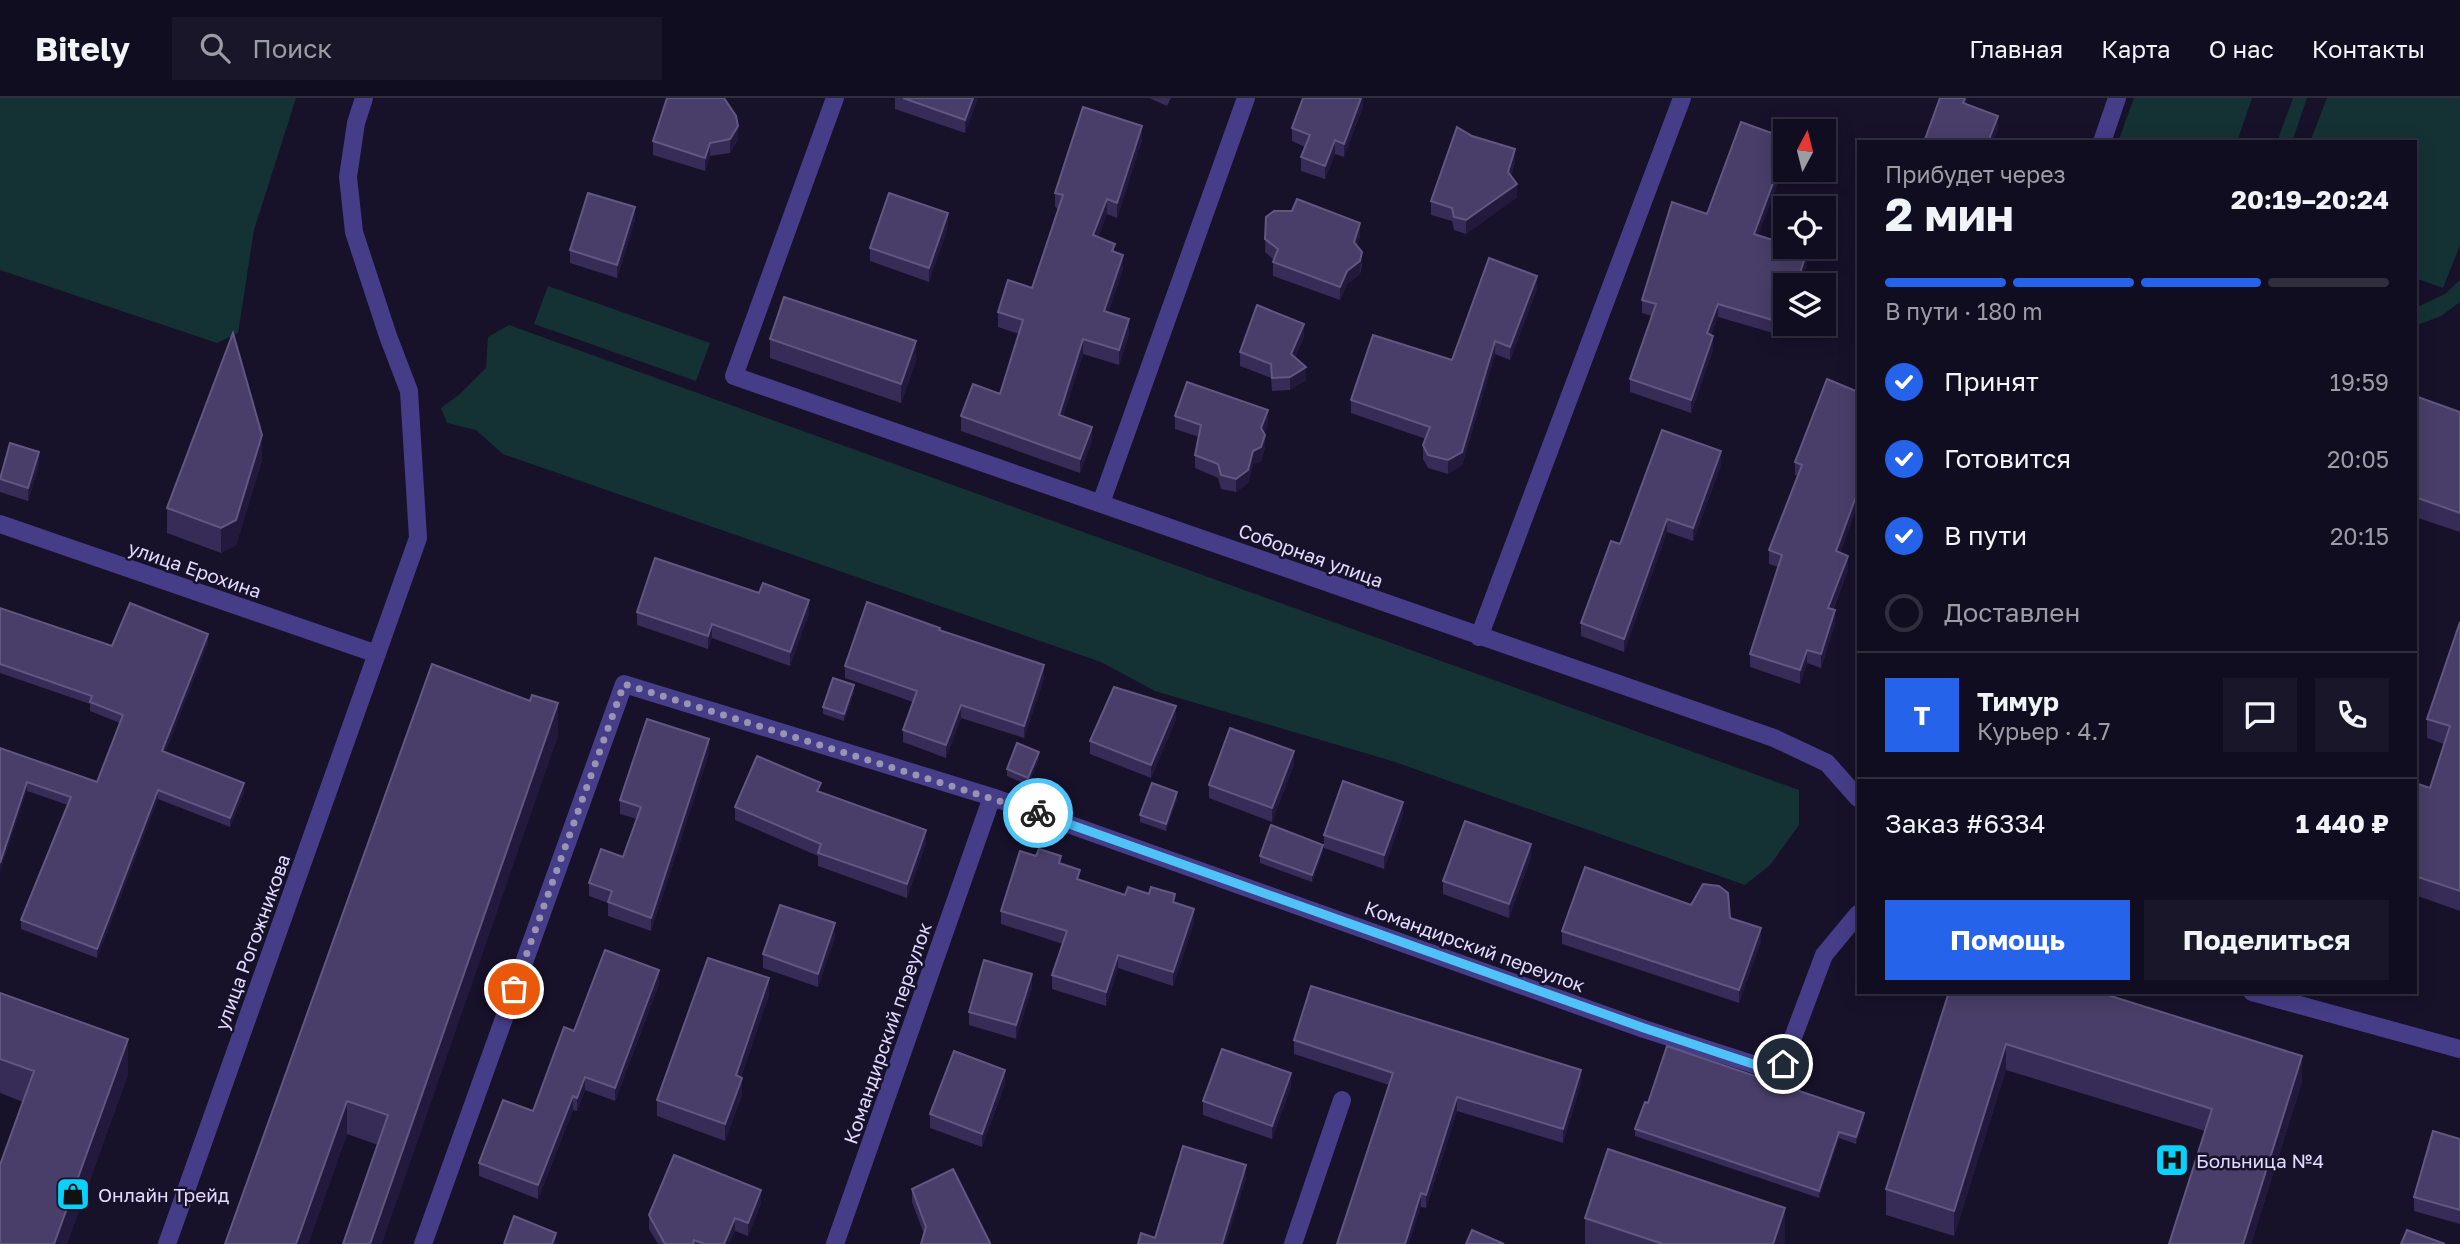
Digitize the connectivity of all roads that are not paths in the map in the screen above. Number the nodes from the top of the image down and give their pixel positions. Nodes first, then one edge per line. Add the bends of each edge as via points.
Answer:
1 (364, 98) edge
2 (835, 98) edge
3 (1246, 98) edge
4 (1682, 98) edge
5 (2118, 98) edge
6 (2103, 140) edge
7 (1101, 503) junction
8 (0, 524) edge
9 (1479, 637) junction
10 (377, 654) junction
11 (1857, 795) edge
12 (992, 797) junction
13 (1857, 915) edge
14 (2259, 994) edge
15 (2460, 1049) edge
16 (1342, 1100) dead end
17 (167, 1244) edge
18 (423, 1244) edge
19 (835, 1244) edge
20 (1293, 1244) edge

1 - 10 street, улица Рогожникова via 348,177 353,218 409,391 418,538
2 - 7 street, Соборная улица via 734,376
3 - 7 street
4 - 9 street
5 - 6 street
7 - 9 street, Соборная улица
8 - 10 street, улица Ерохина
9 - 11 street, Соборная улица via 1774,738 1827,763
10 - 17 street, улица Рогожникова
12 - 13 street, Командирский переулок via 1768,1069 1783,1064 1824,955
12 - 18 street, Командирский переулок via 624,684
12 - 19 street, Командирский переулок
14 - 15 street
16 - 20 street

